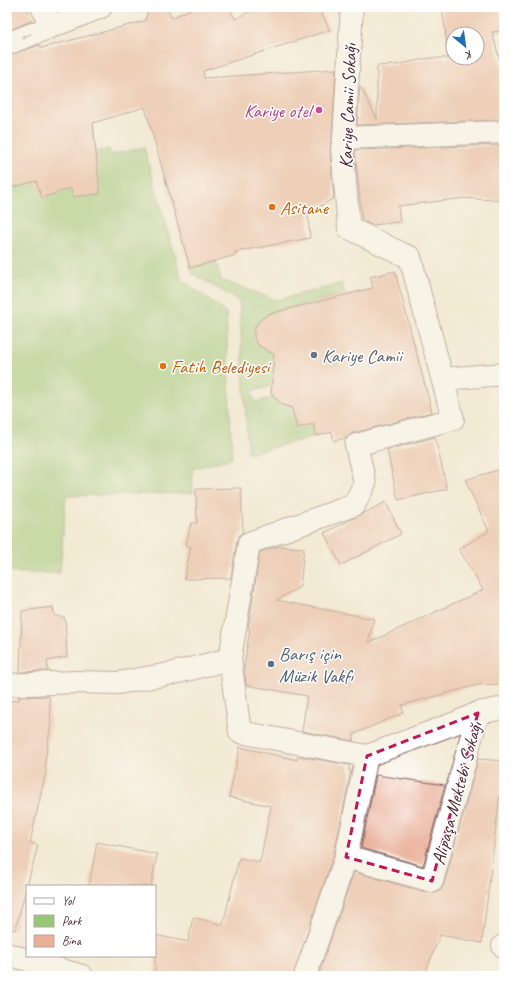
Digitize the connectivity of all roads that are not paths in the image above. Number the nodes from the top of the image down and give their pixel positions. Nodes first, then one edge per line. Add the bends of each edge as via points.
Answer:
1 (102, 7) edge
2 (352, 7) edge
3 (47, 17) edge
4 (7, 44) edge
5 (504, 132) edge
6 (344, 138) junction
7 (504, 374) edge
8 (443, 379) junction
9 (230, 659) junction
10 (7, 685) edge
11 (504, 708) edge
12 (478, 713) junction
13 (367, 756) junction
14 (346, 857) junction
15 (7, 954) edge
16 (82, 976) edge
17 (305, 976) edge

1 - 3 street
2 - 6 street, Kariye Camii Sokağı
3 -> 4 street
5 - 6 street
6 - 8 street, Kariye Camii Sokağı via 342,149 349,228 410,257
7 - 8 street
8 - 9 street via 453,418 356,445 365,483 354,505 249,543
9 - 10 street via 118,683
9 - 13 street via 240,732
11 - 12 street
12 - 13 street
12 - 14 street, Alipaşa Mektebi Sokağı via 432,881
13 - 14 street
14 - 17 street
15 - 16 street

